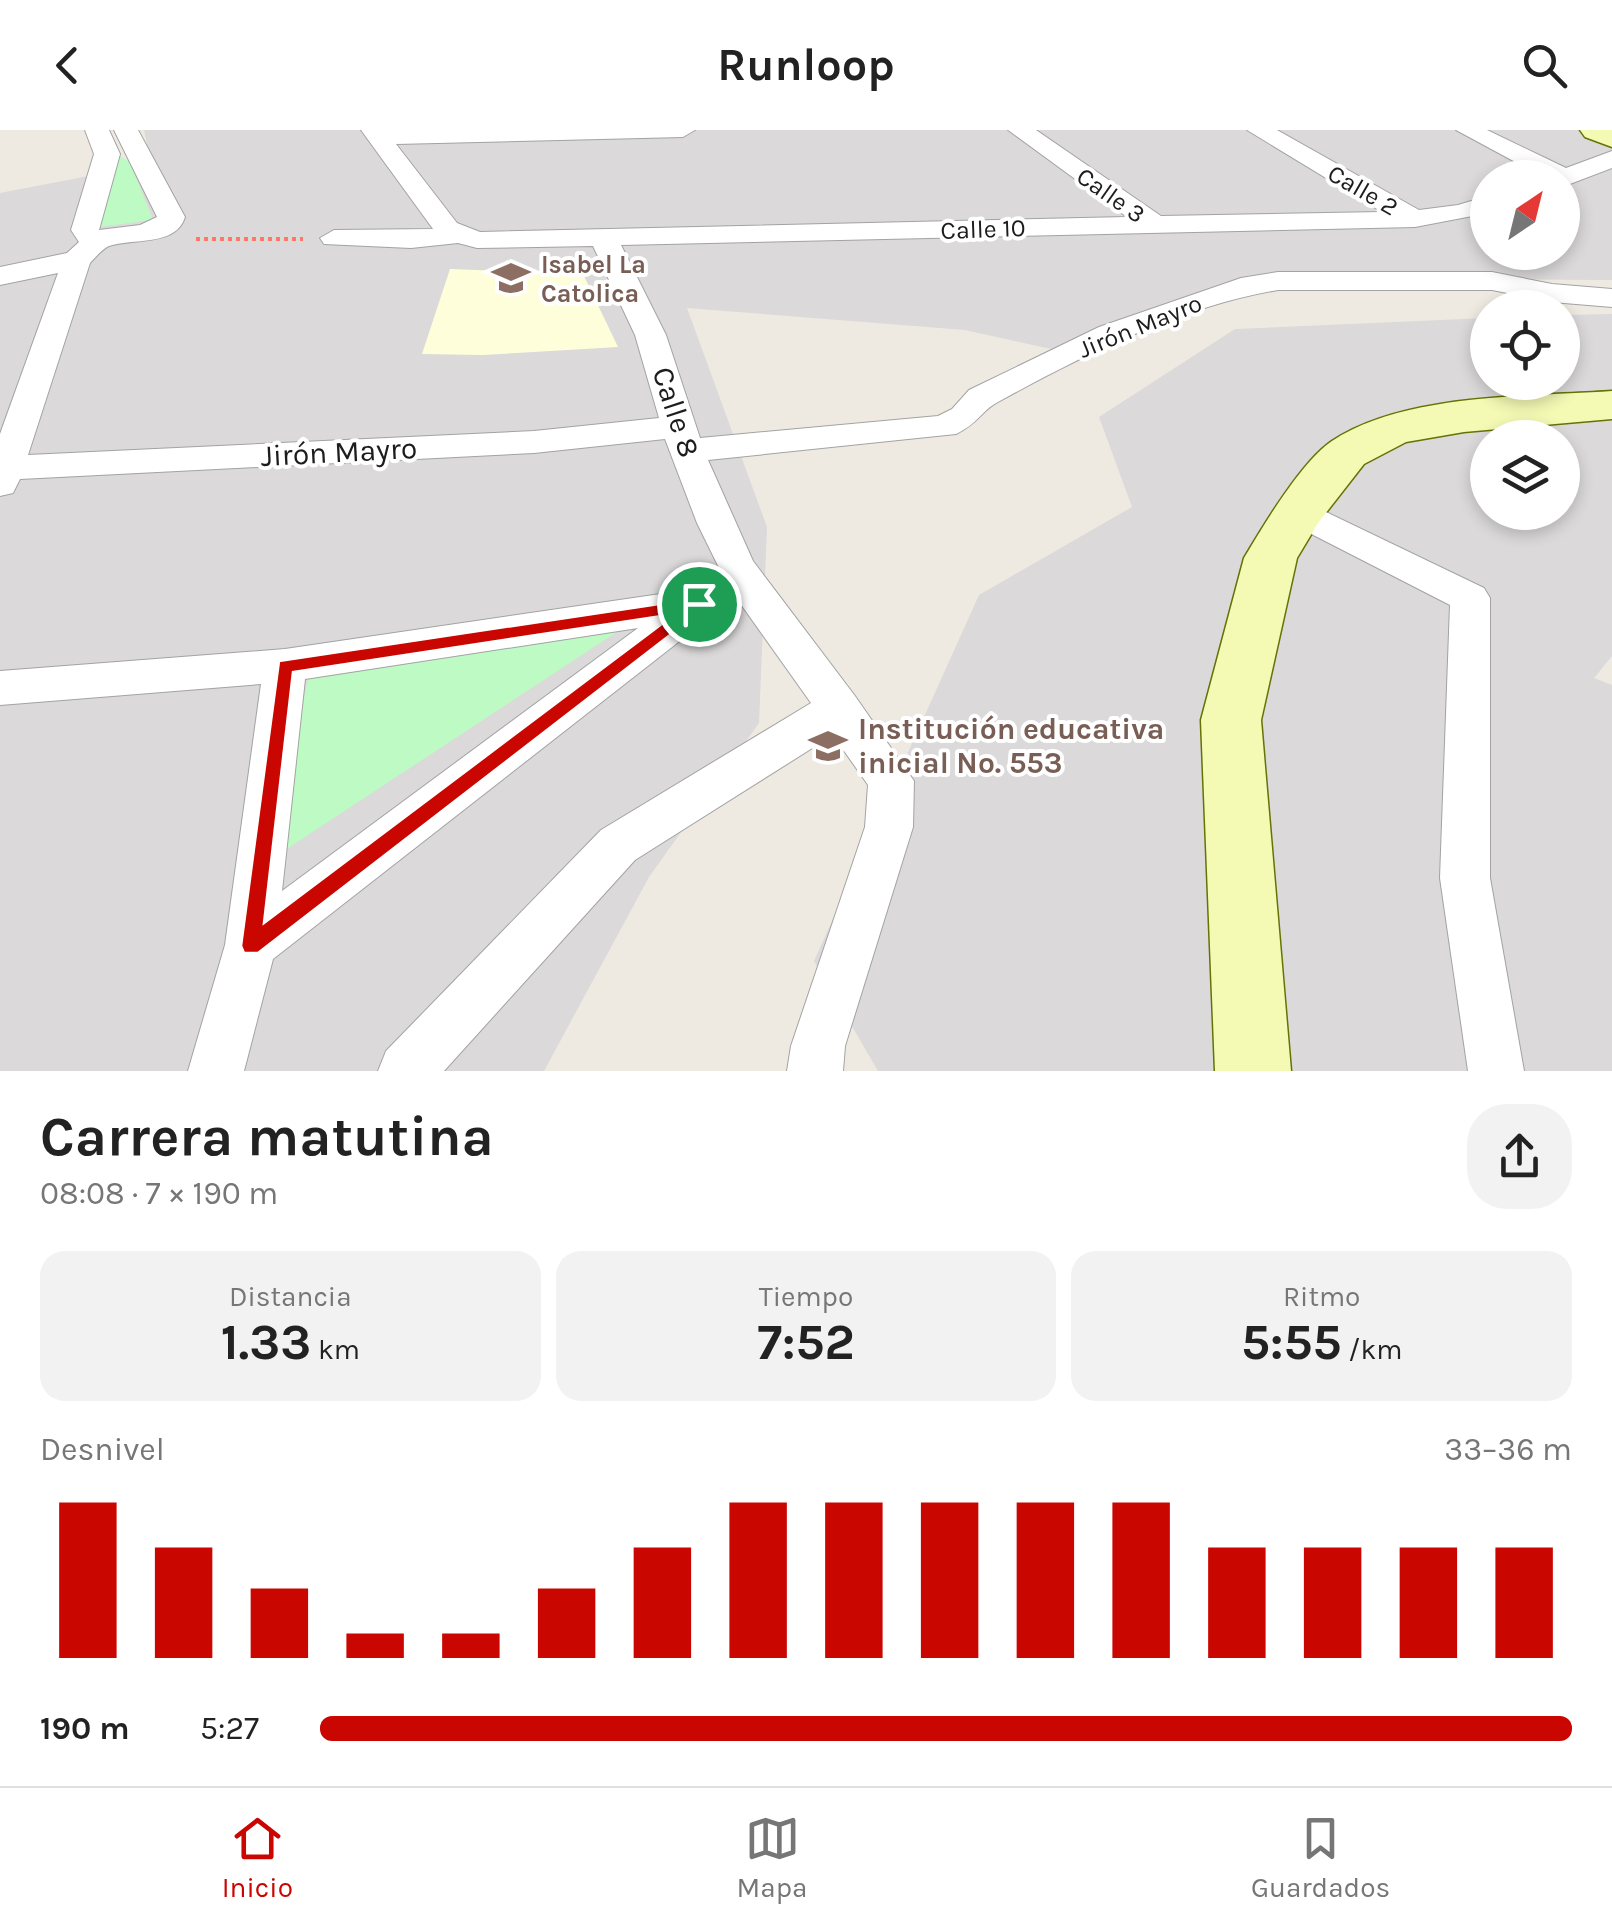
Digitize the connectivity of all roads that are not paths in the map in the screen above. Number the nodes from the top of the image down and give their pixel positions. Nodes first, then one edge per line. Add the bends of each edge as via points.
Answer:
1 (97, 130) edge
2 (126, 130) edge
3 (626, 130) edge
4 (684, 130) edge
5 (1020, 130) edge
6 (1259, 130) edge
7 (1468, 130) edge
8 (375, 133) edge
9 (1608, 138) edge
10 (1527, 160) edge
11 (1580, 164) edge
12 (1470, 210) edge
13 (1415, 219) junction
14 (1154, 224) junction
15 (334, 238) road end
16 (467, 238) junction
17 (604, 240) junction
18 (88, 249) junction
19 (0, 276) edge
20 (1612, 298) edge
21 (1612, 405) edge
22 (682, 439) junction
23 (1, 473) edge
24 (1299, 512) junction
25 (745, 585) junction
26 (699, 604) junction
27 (285, 666) junction
28 (0, 688) edge
29 (840, 708) junction
30 (251, 946) junction
31 (216, 1071) edge
32 (406, 1071) edge
33 (815, 1071) edge
34 (1254, 1071) edge
35 (1496, 1071) edge

1 - 18 street via 108,154 85,230
2 - 18 street via 170,222
3 - 4 street
3 - 8 street
5 - 14 street, Calle 3
6 - 13 street, Calle 2
7 - 10 street
8 - 16 street via 447,228
9 - 11 street
12 - 13 street, Calle 10
13 - 14 street, Calle 10
14 - 17 street, Calle 10
15 - 16 street, Calle 10
16 - 17 street, Calle 10
17 - 22 street, Calle 8 via 646,326
18 - 19 street
18 - 23 street
20 - 22 street, Jirón Mayro via 1492,281 1278,281 1241,287 1110,334 982,397 944,426
21 - 24 street via 1394,429 1347,452
22 - 23 street, Jirón Mayro
22 - 25 street, Calle 8
24 - 34 street via 1270,558 1231,720
24 - 35 street via 1470,598 1466,878
25 - 26 street
25 - 29 street, Calle 8
26 - 27 street
26 - 30 street
27 - 28 street
27 - 30 street
29 - 32 street via 618,846
29 - 33 street, Calle 8 via 892,782 889,826
30 - 31 street

